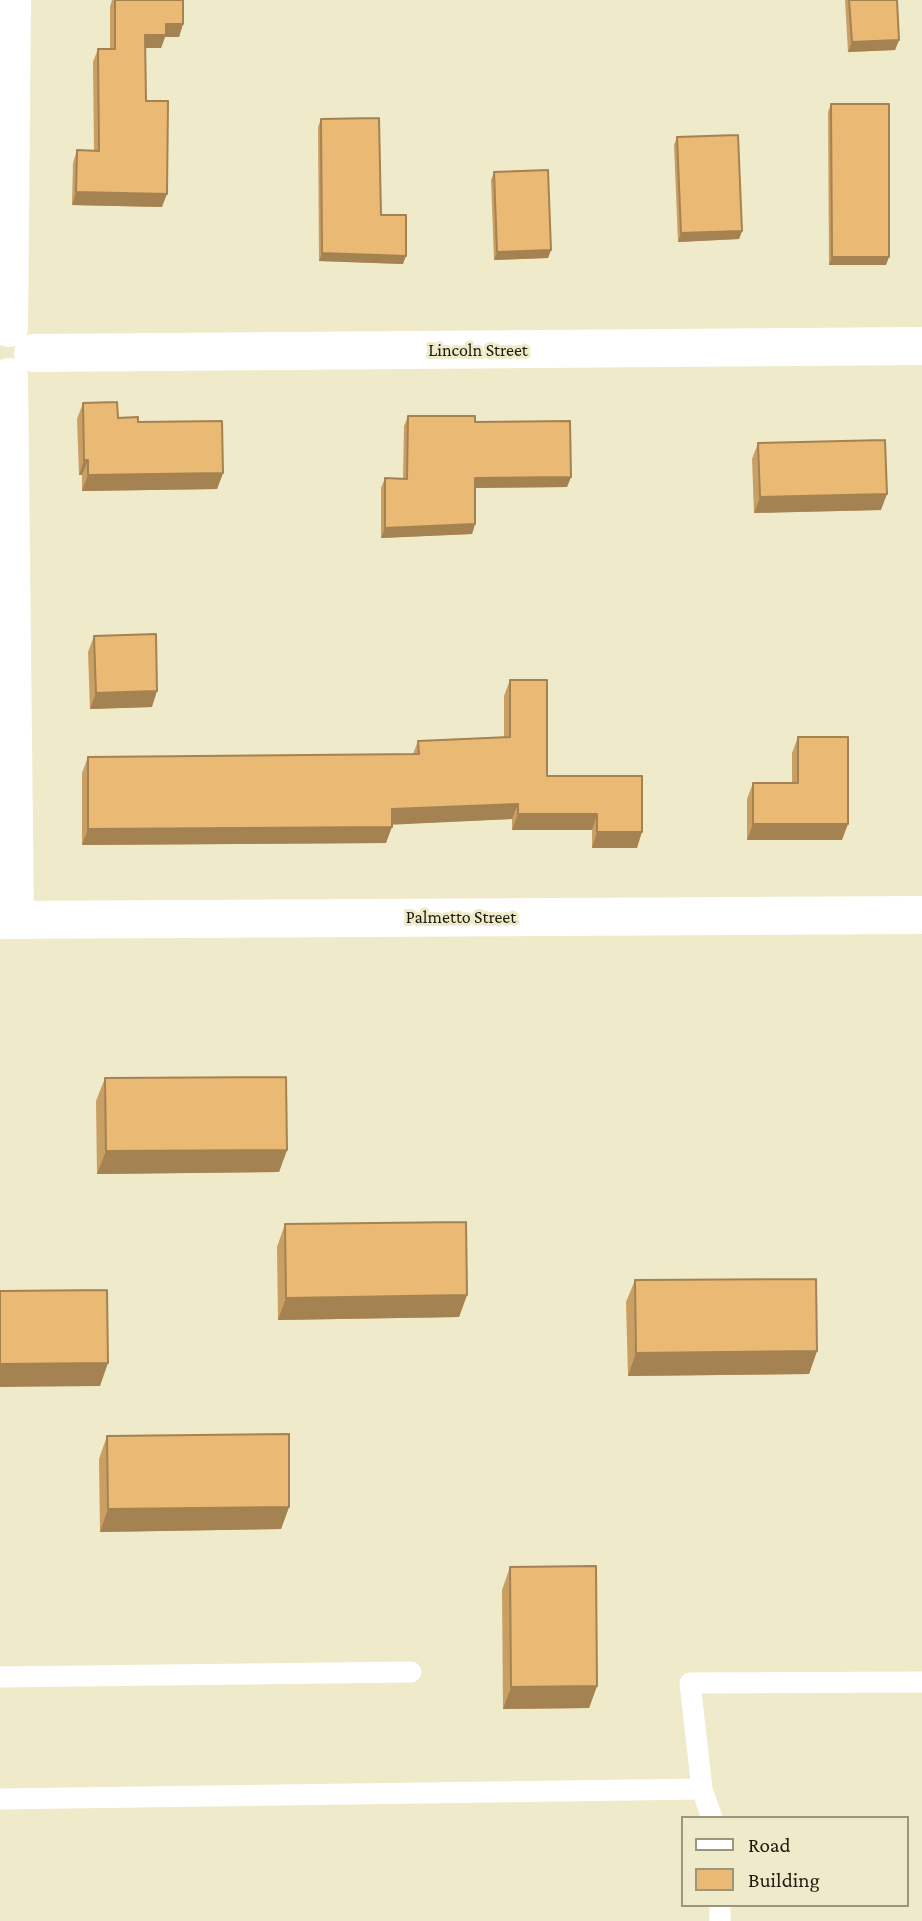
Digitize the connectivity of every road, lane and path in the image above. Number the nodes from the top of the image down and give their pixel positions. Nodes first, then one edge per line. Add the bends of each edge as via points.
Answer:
1 (12, 0) edge
2 (922, 346) edge
3 (10, 353) edge
4 (922, 915) edge
5 (8, 920) edge
6 (411, 1672) dead end
7 (0, 1677) edge
8 (922, 1682) edge
9 (702, 1789) junction
10 (0, 1799) edge
11 (711, 1816) edge

1 - 3 street
2 - 3 street, Lincoln Street
3 - 5 street
4 - 5 street, Palmetto Street
6 - 7 lane
8 - 9 lane via 690,1683
9 - 10 lane
9 - 11 lane

